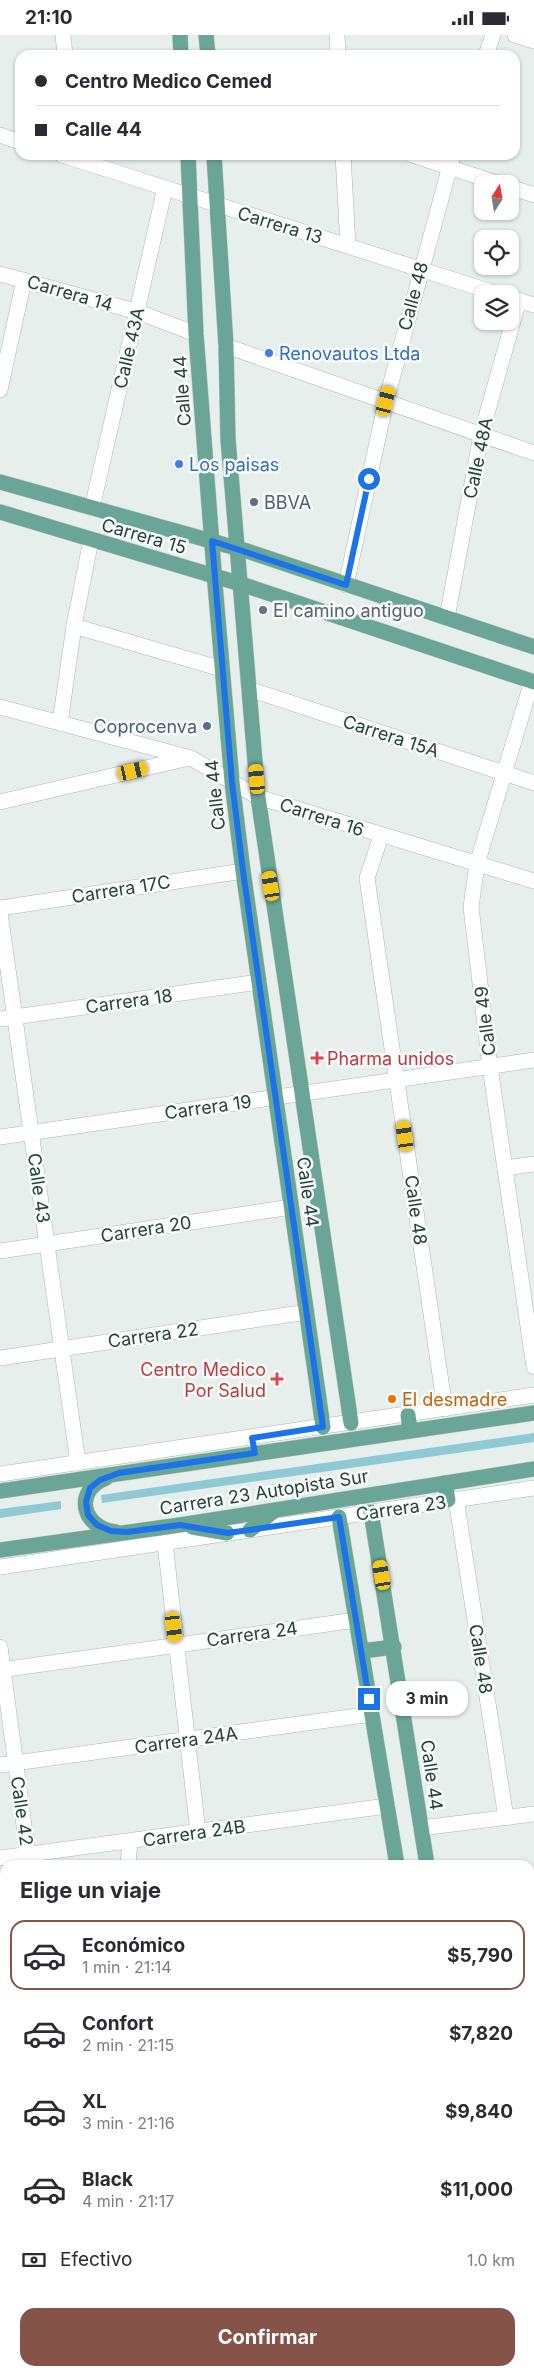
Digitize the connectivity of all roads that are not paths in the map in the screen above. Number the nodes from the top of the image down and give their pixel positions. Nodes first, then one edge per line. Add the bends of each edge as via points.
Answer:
1 (63, 35) edge
2 (180, 35) edge
3 (206, 35) edge
4 (338, 35) edge
5 (493, 35) edge
6 (515, 35) edge
7 (534, 41) edge
8 (64, 50) edge
9 (181, 50) edge
10 (208, 50) edge
11 (338, 50) edge
12 (488, 50) edge
13 (0, 135) edge
14 (15, 140) edge
15 (81, 160) edge
16 (188, 160) edge
17 (214, 160) edge
18 (343, 160) edge
19 (450, 161) edge
20 (480, 175) edge
21 (165, 188) junction
22 (519, 190) edge
23 (534, 195) edge
24 (191, 196) junction
25 (218, 205) junction
26 (348, 246) junction
27 (420, 269) junction
28 (0, 274) edge
29 (24, 280) junction
30 (474, 286) edge
31 (519, 300) edge
32 (534, 305) edge
33 (138, 313) junction
34 (506, 330) edge
35 (196, 334) junction
36 (226, 346) junction
37 (0, 390) edge
38 (386, 401) junction
39 (481, 435) junction
40 (534, 453) edge
41 (0, 482) edge
42 (92, 508) junction
43 (0, 512) edge
44 (91, 540) junction
45 (212, 541) junction
46 (238, 548) junction
47 (214, 576) junction
48 (241, 584) junction
49 (346, 585) junction
50 (447, 618) junction
51 (74, 626) junction
52 (533, 643) edge
53 (222, 669) junction
54 (533, 682) edge
55 (249, 689) junction
56 (0, 707) edge
57 (60, 723) junction
58 (190, 758) junction
59 (503, 774) junction
60 (232, 782) junction
61 (534, 783) edge
62 (258, 797) junction
63 (0, 802) edge
64 (382, 836) junction
65 (477, 864) junction
66 (243, 871) junction
67 (534, 881) edge
68 (0, 908) edge
69 (0, 913) edge
70 (259, 982) junction
71 (7, 1018) edge
72 (534, 1061) edge
73 (490, 1067) junction
74 (397, 1080) junction
75 (302, 1094) junction
76 (275, 1097) junction
77 (31, 1132) junction
78 (0, 1137) edge
79 (534, 1164) edge
80 (505, 1168) junction
81 (292, 1207) junction
82 (47, 1244) junction
83 (0, 1251) edge
84 (528, 1276) edge
85 (307, 1312) junction
86 (62, 1349) junction
87 (0, 1358) edge
88 (534, 1367) edge
89 (534, 1395) edge
90 (445, 1409) junction
91 (534, 1413) edge
92 (408, 1415) junction
93 (351, 1423) junction
94 (323, 1427) junction
95 (410, 1430) junction
96 (254, 1445) junction
97 (78, 1463) junction
98 (534, 1469) edge
99 (119, 1473) junction
100 (0, 1474) edge
101 (445, 1483) junction
102 (534, 1488) edge
103 (0, 1491) edge
104 (452, 1500) junction
105 (276, 1510) junction
106 (370, 1512) junction
107 (339, 1517) junction
108 (180, 1525) junction
109 (250, 1530) junction
110 (127, 1532) junction
111 (228, 1533) junction
112 (164, 1543) junction
113 (0, 1550) edge
114 (0, 1567) edge
115 (356, 1620) junction
116 (176, 1645) junction
117 (0, 1647) edge
118 (394, 1647) junction
119 (362, 1651) junction
120 (2, 1669) edge
121 (372, 1714) junction
122 (188, 1739) junction
123 (16, 1763) junction
124 (0, 1765) edge
125 (387, 1807) junction
126 (534, 1814) edge
127 (506, 1818) junction
128 (421, 1828) junction
129 (198, 1832) junction
130 (130, 1841) junction
131 (28, 1855) junction
132 (0, 1859) edge
133 (128, 1860) edge
134 (396, 1860) edge
135 (426, 1860) edge

1 - 8 street
2 - 9 main road
3 - 10 main road
4 - 11 street
5 - 12 street
6 - 7 street
13 - 14 street
15 - 21 street, Carrera 13
16 - 24 main road, Calle 44
17 - 25 main road, Calle 44
18 - 26 street
19 - 20 street
19 - 27 street, Calle 48
21 - 24 street, Carrera 13
21 - 33 street, Calle 43A
22 - 23 street
24 - 25 street, Carrera 13
24 - 35 main road, Calle 44
25 - 26 street, Carrera 13
25 - 36 main road, Calle 44
26 - 27 street, Carrera 13
27 - 30 street, Carrera 13
27 - 38 street, Calle 48
28 - 29 street, Carrera 14
29 - 33 street, Carrera 14
29 - 37 street
31 - 32 street
33 - 35 street, Carrera 14
33 - 42 street, Calle 43A
34 - 39 street, Calle 48A
35 - 45 main road, Calle 44
36 - 38 street
36 - 46 main road, Calle 44 via 228,439
38 - 39 street
38 - 49 street, Calle 48
39 - 40 street
39 - 50 street, Calle 48A
41 - 42 main road, Carrera 15
42 - 45 main road, Carrera 15
43 - 44 main road, Carrera 15
44 - 47 main road, Carrera 15
44 - 51 street
45 - 46 main road, Carrera 15
45 - 47 main road, Calle 44
46 - 48 main road, Calle 44
46 - 49 main road, Carrera 15
47 - 48 main road, Carrera 15
47 - 53 main road, Calle 44
48 - 54 main road, Carrera 15
48 - 55 main road, Calle 44
49 - 50 main road, Carrera 15
50 - 52 main road, Carrera 15
51 - 53 street
51 - 57 street
53 - 60 main road, Calle 44
54 - 59 street, Calle 49
55 - 59 street, Carrera 15A
55 - 62 main road, Calle 44
56 - 57 street, Carrera 16
57 - 58 street, Carrera 16
58 - 60 street, Carrera 16
58 - 63 street
59 - 61 street, Carrera 15A
59 - 65 street, Calle 49
60 - 62 street, Carrera 16
60 - 66 main road, Calle 44
62 - 64 street, Carrera 16
62 - 75 main road, Calle 44
64 - 65 street, Carrera 16
64 - 74 street, Calle 48 via 367,878
65 - 67 street, Carrera 16
65 - 73 street, Calle 49 via 471,907
66 - 68 street, Carrera 17C
66 - 70 main road, Calle 44
69 - 71 street, Calle 43
70 - 71 street, Carrera 18
70 - 76 main road, Calle 44
71 - 77 street, Calle 43
72 - 73 street, Carrera 19
73 - 74 street, Carrera 19
73 - 80 street, Calle 49
74 - 75 street, Carrera 19
74 - 90 street, Calle 48
75 - 76 street, Carrera 19
75 - 93 main road, Calle 44
76 - 77 street, Carrera 19
76 - 81 main road, Calle 44
77 - 78 street, Carrera 19
77 - 82 street, Calle 43
79 - 80 street
80 - 84 street, Calle 49
81 - 82 street, Carrera 20
81 - 85 main road, Calle 44
82 - 83 street, Carrera 20
82 - 86 street, Calle 43
84 - 88 street, Calle 49
85 - 86 street, Carrera 22
85 - 94 main road, Calle 44
86 - 87 street, Carrera 22
86 - 97 street, Calle 43
89 - 90 street
90 - 92 street
91 - 95 main road
92 - 93 street
92 - 95 main road
93 - 94 street
94 - 96 street
95 - 96 main road
96 - 97 street
96 - 99 main road
97 - 100 street
98 - 101 main road, Carrera 23 Autopista Sur
99 - 103 main road
99 - 110 main road via 100,1480 90,1488 86,1506 90,1519 101,1529
101 - 104 main road
101 - 105 main road, Carrera 23 Autopista Sur
102 - 104 street, Carrera 23
104 - 106 street, Carrera 23
104 - 127 street, Calle 48
105 - 108 main road, Carrera 23 Autopista Sur
105 - 109 main road
106 - 107 street, Carrera 23
106 - 118 main road, Calle 44
107 - 109 street, Carrera 23
107 - 115 main road
108 - 110 main road, Carrera 23 Autopista Sur
108 - 111 main road
109 - 111 street, Carrera 23
110 - 113 main road, Carrera 23 Autopista Sur
111 - 112 street, Carrera 23
112 - 114 street, Carrera 23
112 - 116 street
115 - 116 street, Carrera 24
115 - 119 main road
116 - 120 street, Carrera 24
116 - 122 street
117 - 120 street, Calle 42
118 - 119 main road
118 - 128 main road, Calle 44
119 - 121 main road
120 - 123 street, Calle 42
121 - 122 street, Carrera 24A
121 - 125 main road
122 - 123 street, Carrera 24A
122 - 129 street
123 - 124 street, Carrera 24A
123 - 131 street, Calle 42
125 - 129 street, Carrera 24B
125 - 134 main road
126 - 127 street
127 - 128 street
128 - 135 main road, Calle 44
129 - 130 street, Carrera 24B
130 - 131 street, Carrera 24B
130 - 133 street
131 - 132 street, Carrera 24B

